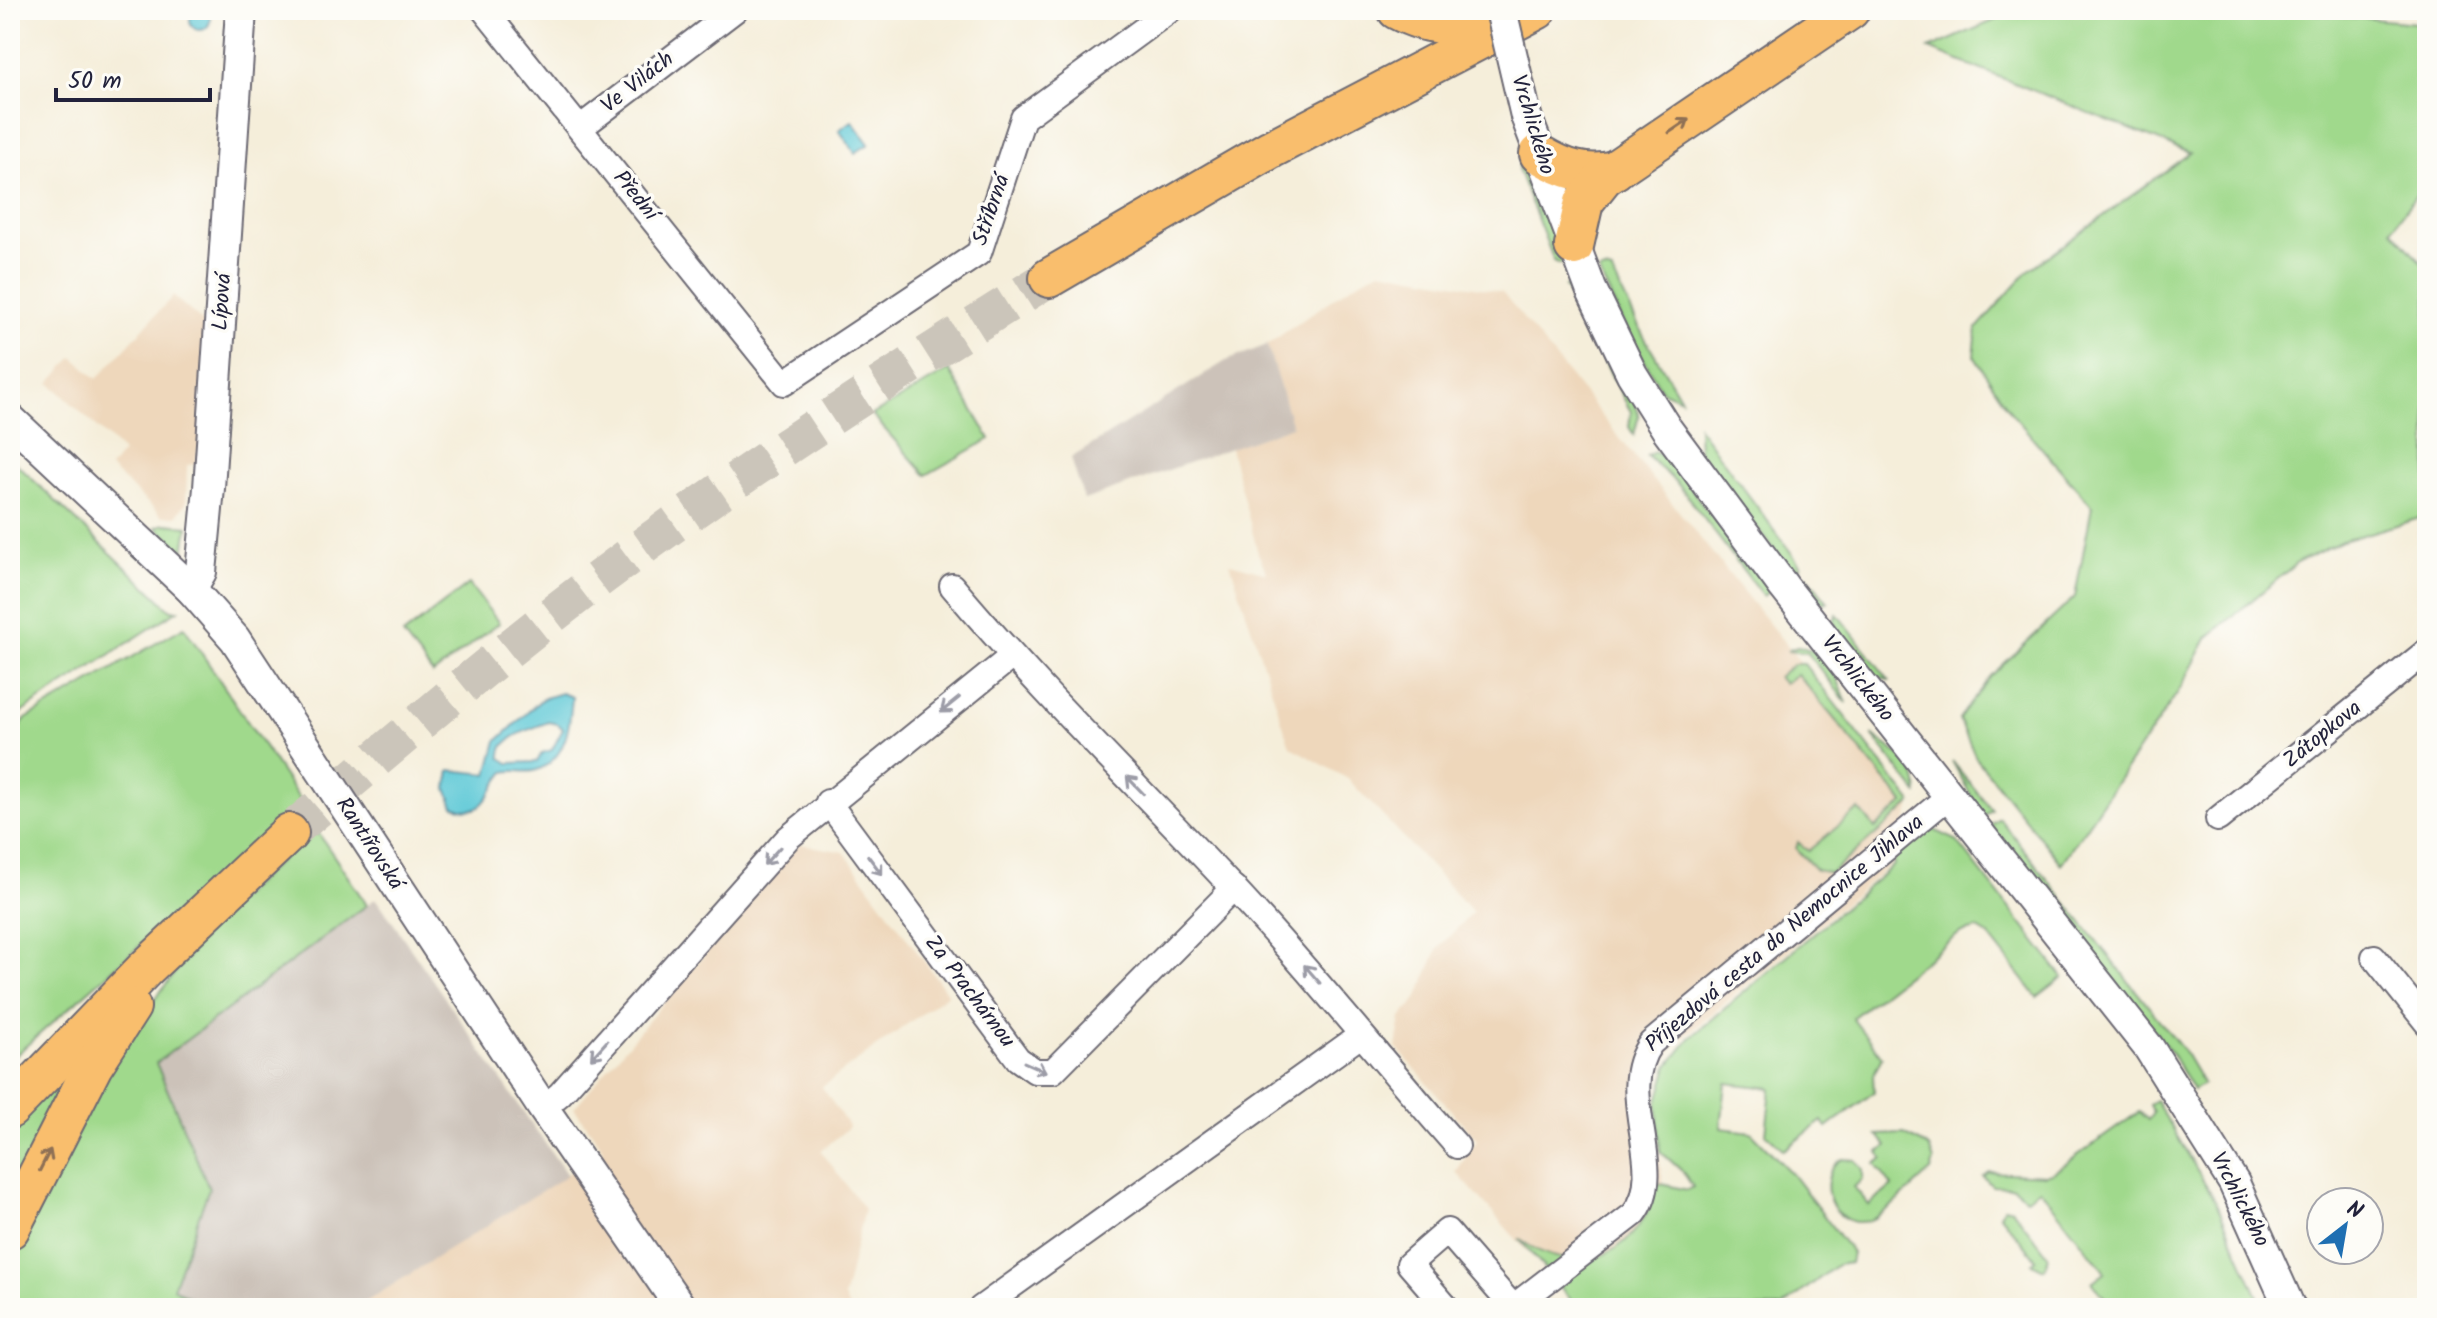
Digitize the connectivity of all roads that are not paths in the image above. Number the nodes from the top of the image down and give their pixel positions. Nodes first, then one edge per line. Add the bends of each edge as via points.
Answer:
1 (241, 10) edge
2 (484, 10) edge
3 (735, 10) edge
4 (1170, 10) edge
5 (1397, 10) edge
6 (1500, 10) edge
7 (1537, 10) edge
8 (1850, 10) edge
9 (580, 128) junction
10 (1539, 154) junction
11 (1615, 170) junction
12 (1574, 246) junction
13 (1049, 278) tunnel mouth
14 (784, 383) joint
15 (10, 419) edge
16 (952, 586) dead end
17 (191, 589) junction
18 (2427, 651) edge
19 (1011, 657) junction
20 (1949, 796) junction
21 (828, 802) junction
22 (2218, 819) dead end
23 (289, 833) tunnel mouth
24 (1234, 888) junction
25 (210, 905) junction
26 (2374, 957) dead end
27 (2427, 1023) edge
28 (1361, 1035) junction
29 (76, 1040) junction
30 (10, 1084) edge
31 (543, 1108) junction
32 (10, 1109) edge
33 (1457, 1146) dead end
34 (10, 1229) edge
35 (681, 1308) edge
36 (981, 1308) edge
37 (1447, 1308) edge
38 (1514, 1308) edge
39 (2290, 1308) edge

1 - 17 street, Lípová via 209,488 201,572
2 - 9 street, Přední
3 - 9 street, Ve Vilách
4 - 14 street, Stříbrná via 1023,118 979,253
5 - 6 main road via 1447,26
6 - 10 street, Vrchlického, bridge
7 - 13 main road via 1298,134
11 -> 8 main road
9 - 14 street, Přední
10 - 11 main road via 1588,174
10 - 12 street, Vrchlického
11 - 12 main road via 1584,202
12 - 20 street, Vrchlického via 1632,374 1666,428
15 - 17 street, Rantířovská
16 - 19 street
17 - 31 street, Rantířovská via 250,662
18 - 22 street, Zátopkova
19 -> 21 street
24 -> 19 street
20 - 38 street, Příjezdová cesta do Nemocnice Jihlava via 1651,1043 1637,1078 1644,1202
20 - 39 street, Vrchlického via 2170,1078 2234,1183
21 -> 24 street, Za Prachárnou via 1018,1059 1035,1071 1053,1071
21 -> 31 street via 788,838
23 - 25 main road
28 -> 24 street
25 - 29 main road
34 -> 25 main road via 93,1066
26 - 27 street
28 - 33 street
28 - 36 street
29 - 30 main road
29 - 32 main road
31 - 35 street, Rantířovská
37 - 38 street via 1409,1264 1447,1231

